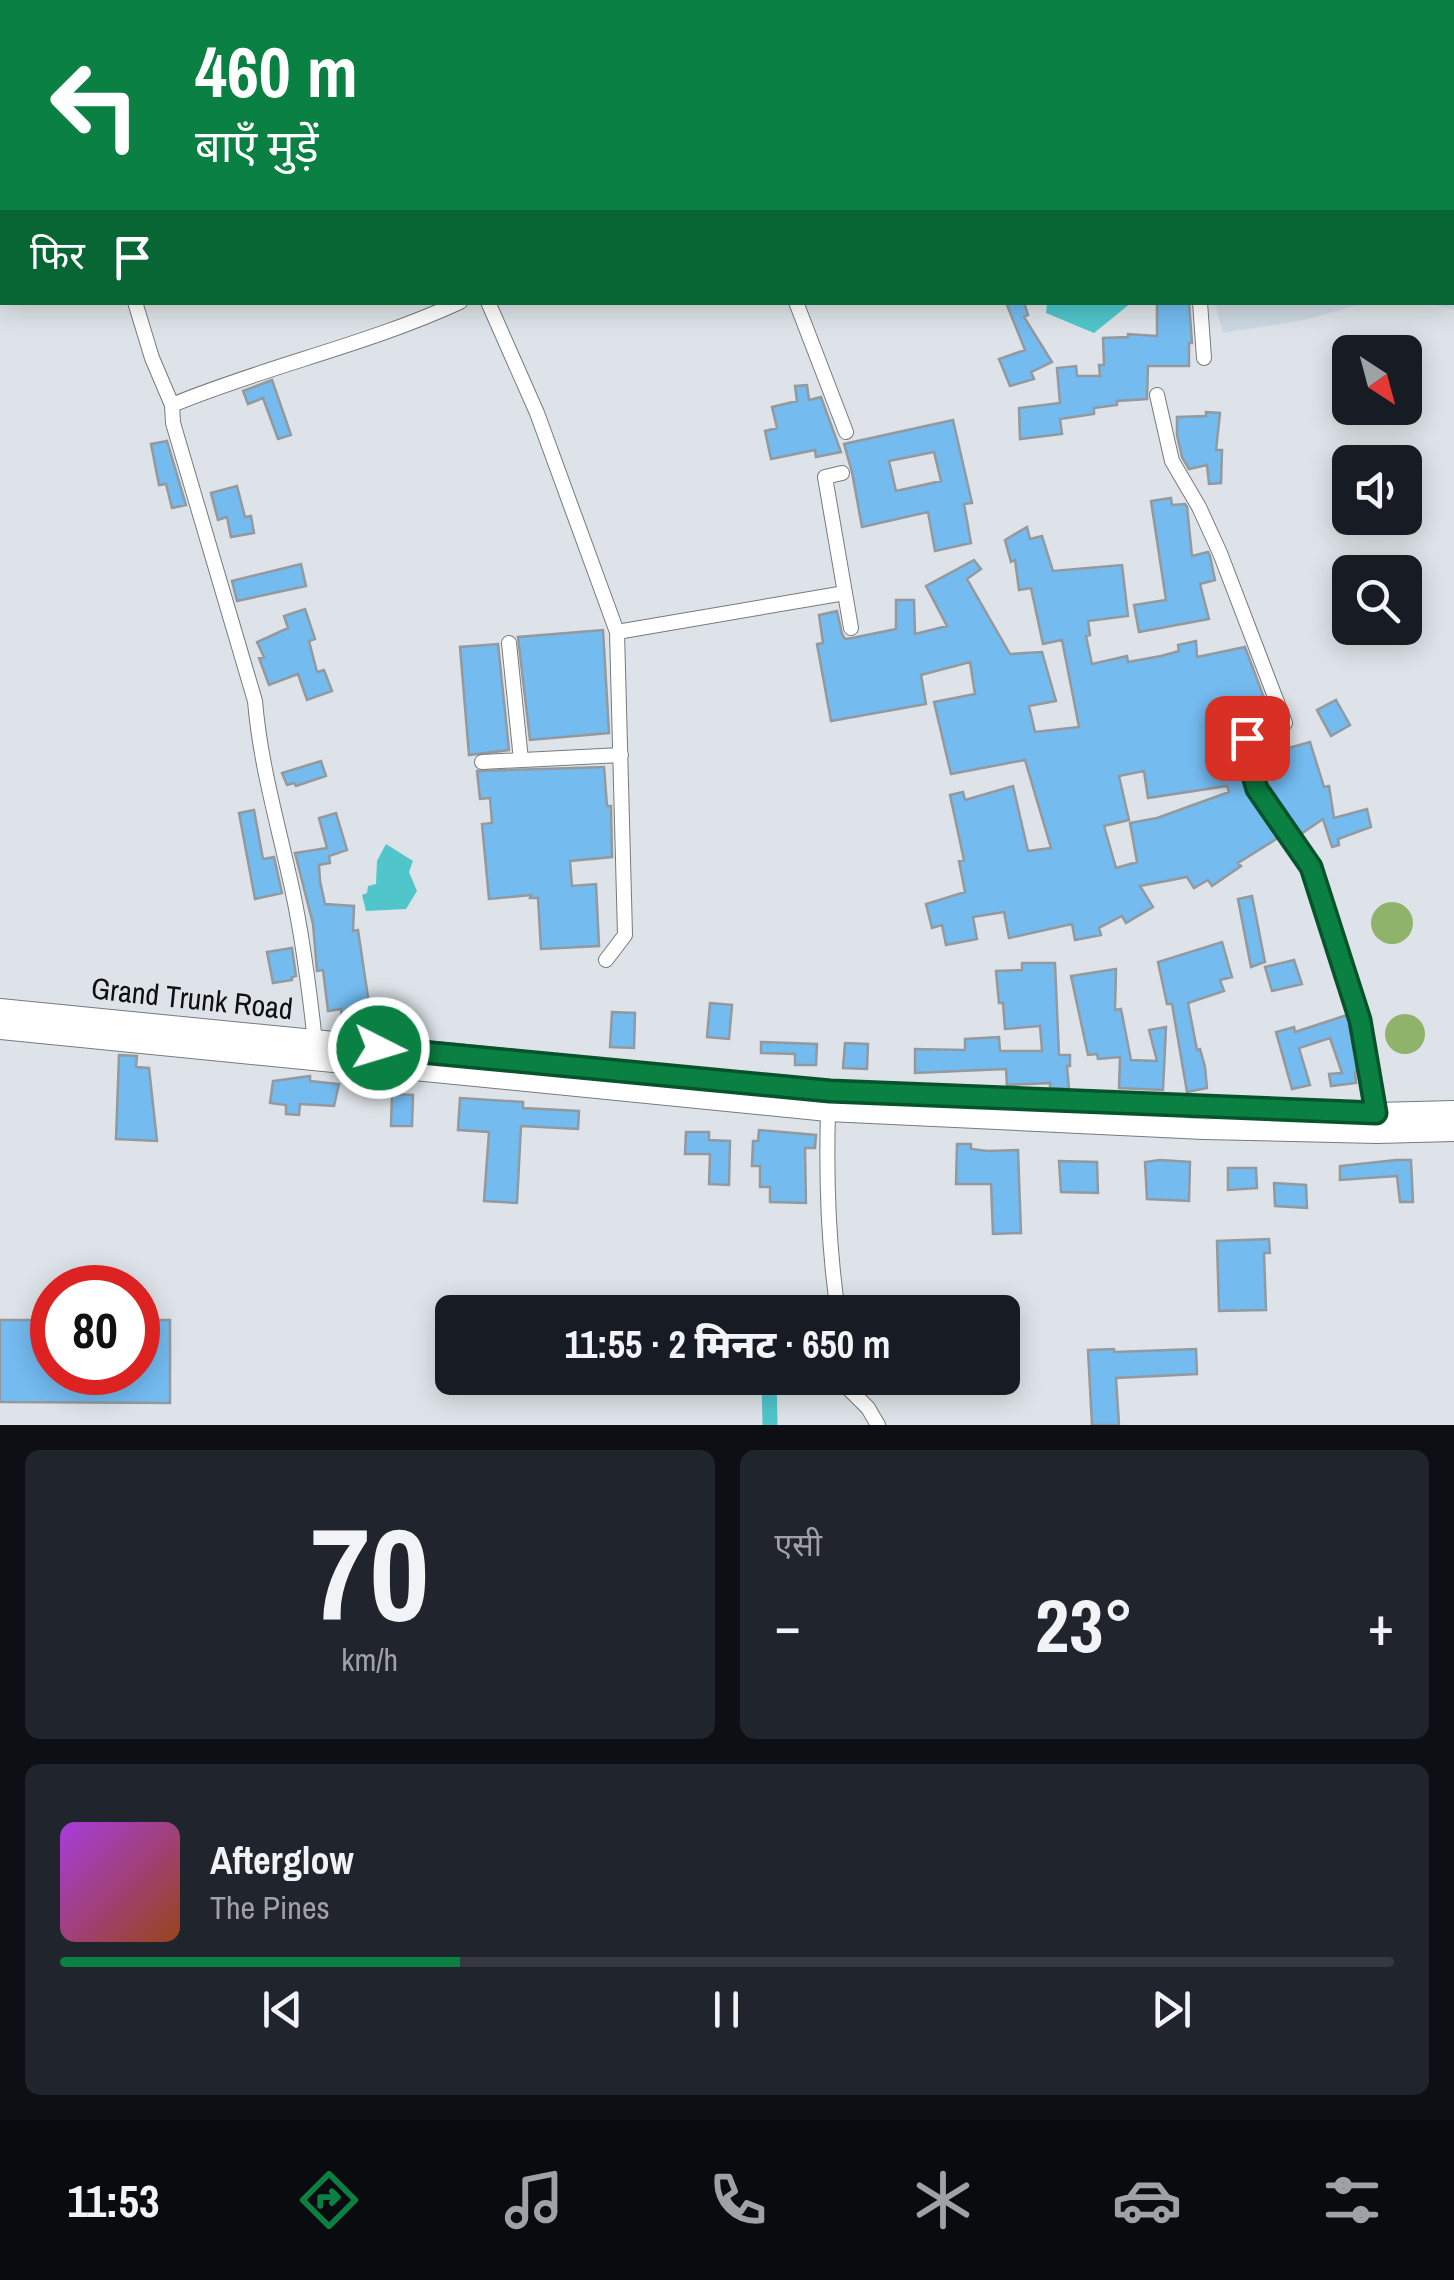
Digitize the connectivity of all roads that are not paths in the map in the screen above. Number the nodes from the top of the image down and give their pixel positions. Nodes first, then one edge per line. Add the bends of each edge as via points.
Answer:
1 (136, 305) edge
2 (453, 305) edge
3 (489, 305) edge
4 (797, 305) edge
5 (1200, 305) edge
6 (1204, 358) dead end
7 (1156, 395) dead end
8 (172, 406) junction
9 (846, 432) dead end
10 (842, 473) dead end
11 (845, 594) junction
12 (851, 628) dead end
13 (618, 632) junction
14 (509, 642) dead end
15 (621, 755) junction
16 (521, 760) junction
17 (482, 762) dead end
18 (606, 960) dead end
19 (0, 1009) edge
20 (0, 1029) edge
21 (315, 1042) junction
22 (280, 1048) junction
23 (573, 1077) junction
24 (759, 1095) junction
25 (1454, 1110) edge
26 (828, 1111) junction
27 (1055, 1112) junction
28 (1376, 1113) junction
29 (1205, 1119) junction
30 (1454, 1131) edge
31 (835, 1295) edge
32 (855, 1395) edge
33 (878, 1425) edge

1 - 8 street
2 - 8 street
3 - 13 street
4 - 9 street
5 - 6 street
7 - 28 street via 1172,461 1220,553 1285,723 1247,738 1250,766 1257,789 1311,867 1360,1020
8 - 21 street via 255,702
10 - 11 street via 826,478
11 - 12 street
11 - 13 street
13 - 15 street
14 - 16 street
15 - 16 street
15 - 18 street via 625,935
16 - 17 street
19 - 22 highway, Grand Trunk Road
20 - 22 highway, Grand Trunk Road
21 - 22 highway, Grand Trunk Road
21 - 23 highway, Grand Trunk Road
22 - 23 highway, Grand Trunk Road
23 - 24 highway, Grand Trunk Road
24 - 26 highway, Grand Trunk Road
24 - 27 highway, Grand Trunk Road
25 - 28 highway, Grand Trunk Road
26 - 27 highway, Grand Trunk Road
26 - 31 street
27 - 29 highway, Grand Trunk Road
28 - 29 highway, Grand Trunk Road
29 - 30 highway, Grand Trunk Road via 1377,1134
32 - 33 street

